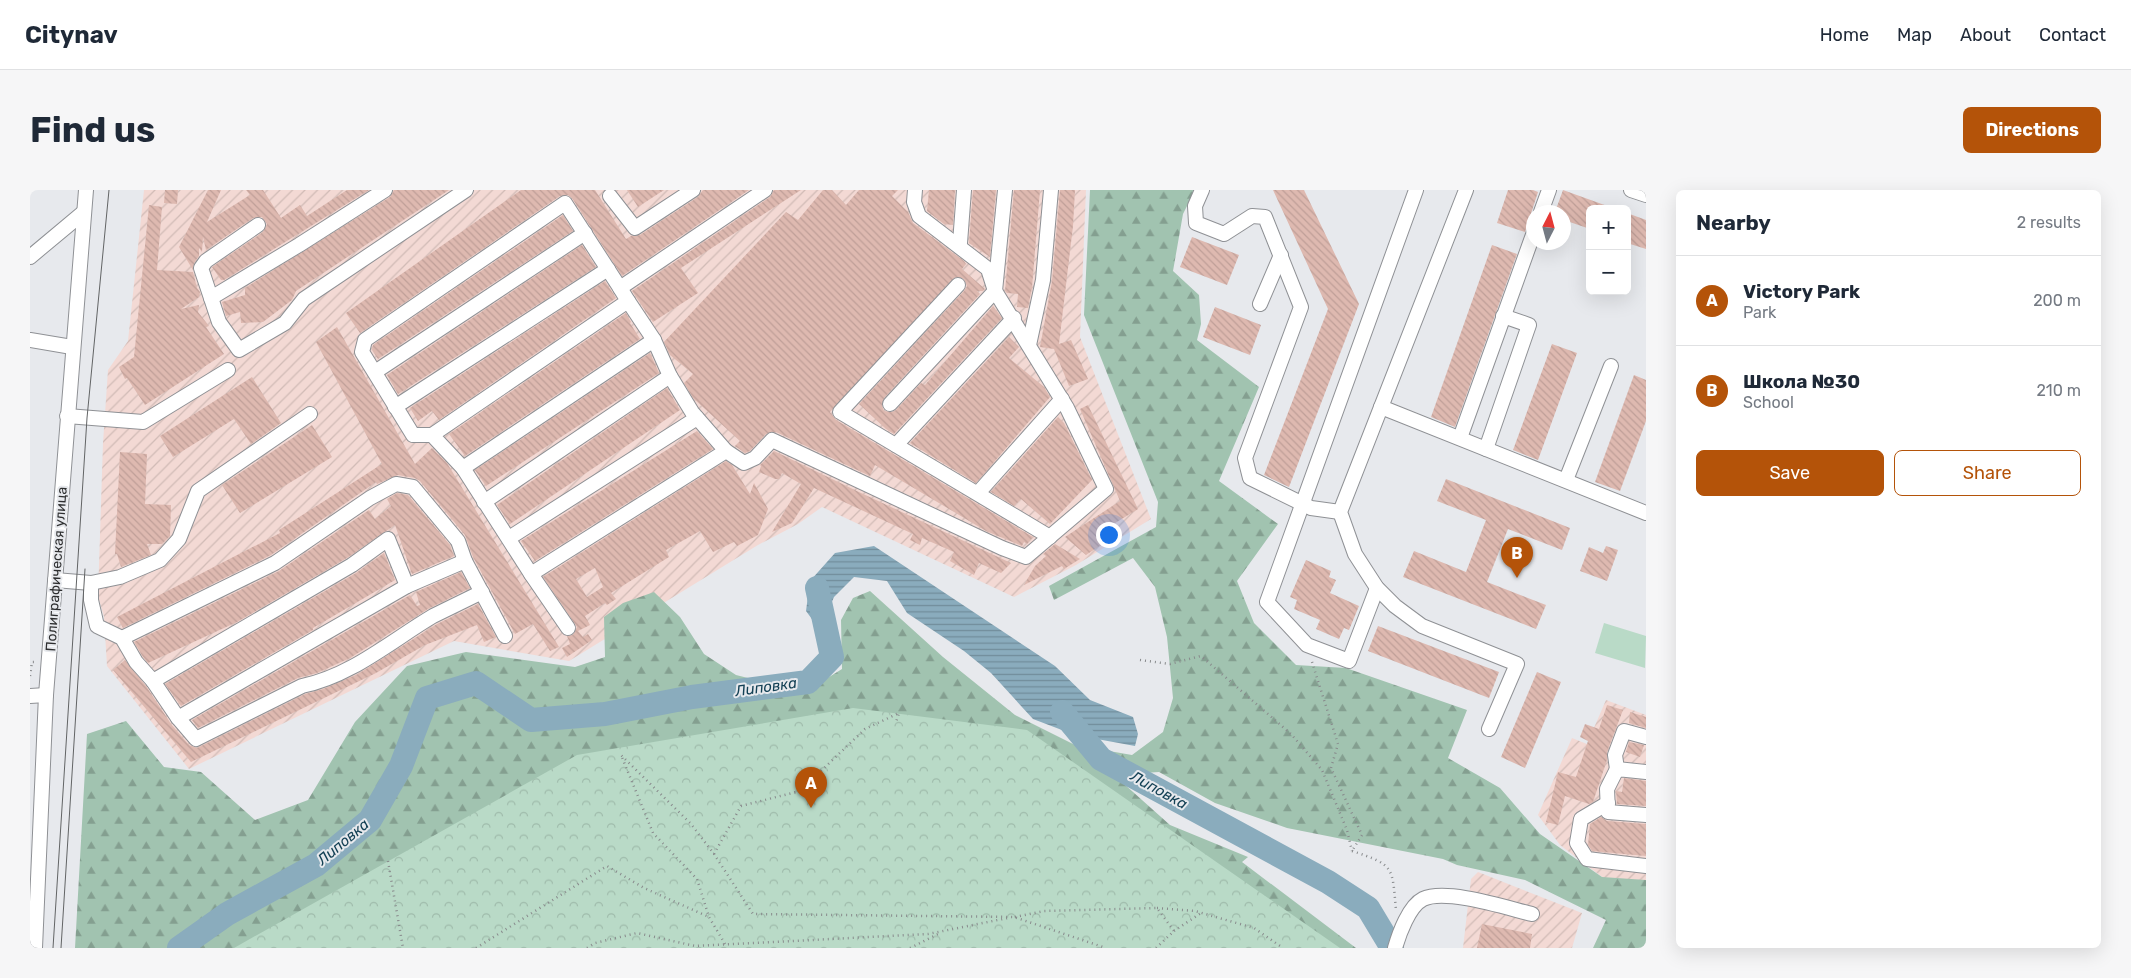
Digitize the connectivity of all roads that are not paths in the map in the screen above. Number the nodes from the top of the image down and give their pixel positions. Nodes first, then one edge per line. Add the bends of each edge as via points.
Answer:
1 (86, 190) edge
2 (385, 190) edge
3 (466, 190) edge
4 (692, 190) edge
5 (765, 190) edge
6 (915, 190) edge
7 (964, 190) edge
8 (1005, 190) edge
9 (1052, 190) edge
10 (1202, 190) edge
11 (1416, 190) edge
12 (1466, 190) edge
13 (1549, 190) edge
14 (1632, 190) edge
15 (1646, 195) edge
16 (610, 196) dead end
17 (1544, 205) edge
18 (84, 212) junction
19 (258, 225) dead end
20 (585, 233) junction
21 (960, 243) dead end
22 (1527, 250) edge
23 (1281, 255) junction
24 (30, 257) edge
25 (608, 269) junction
26 (958, 285) dead end
27 (620, 288) junction
28 (995, 291) junction
29 (211, 298) junction
30 (628, 301) junction
31 (1260, 304) dead end
32 (1503, 316) junction
33 (1014, 318) junction
34 (30, 330) edge
35 (654, 340) junction
36 (36, 341) edge
37 (1029, 345) junction
38 (72, 347) junction
39 (1611, 366) dead end
40 (228, 370) dead end
41 (374, 372) junction
42 (670, 376) junction
43 (1062, 399) junction
44 (890, 404) dead end
45 (395, 407) junction
46 (1381, 407) junction
47 (310, 414) dead end
48 (67, 416) junction
49 (697, 418) junction
50 (432, 435) junction
51 (1460, 438) junction
52 (896, 445) junction
53 (1486, 449) junction
54 (726, 451) junction
55 (463, 468) junction
56 (1566, 480) junction
57 (978, 493) junction
58 (484, 502) junction
59 (1302, 504) junction
60 (1340, 512) junction
61 (1646, 513) edge
62 (1050, 537) junction
63 (509, 538) junction
64 (465, 561) junction
65 (531, 574) junction
66 (55, 580) junction
67 (91, 583) junction
68 (407, 586) junction
69 (1377, 588) junction
70 (482, 592) junction
71 (568, 628) dead end
72 (505, 636) dead end
73 (122, 638) junction
74 (153, 681) junction
75 (46, 695) junction
76 (30, 696) edge
77 (178, 718) junction
78 (1489, 729) dead end
79 (1646, 737) edge
80 (1617, 769) junction
81 (1646, 772) edge
82 (1608, 803) junction
83 (1646, 815) edge
84 (1646, 866) edge
85 (1532, 914) dead end
86 (35, 948) edge
87 (1395, 948) edge

1 - 18 street, Полиграфическая улица
2 - 29 street
3 - 29 street via 304,299 286,323 239,350 219,322
4 - 16 street via 635,228
5 - 27 street
6 - 28 street via 914,202 920,216 988,269
7 - 21 street
8 - 28 street
9 - 37 street via 1043,280
10 - 23 street via 1195,206 1196,223 1224,234 1252,216 1265,217
11 - 59 street
12 - 46 street
13 - 17 street
14 - 15 street
18 - 24 street
18 - 38 street, Полиграфическая улица
19 - 29 street via 206,261 201,268
20 - 25 street
20 - 41 street
20 - 41 street via 565,203 365,340 362,352
22 - 32 street
23 - 31 street
23 - 59 street via 1301,306 1245,458 1250,478
25 - 27 street
25 - 45 street
26 - 52 street via 840,412
27 - 30 street
28 - 33 street
28 - 44 street
30 - 35 street
30 - 50 street
32 - 51 street
32 - 53 street via 1529,325
33 - 37 street
33 - 52 street
34 - 36 street
35 - 42 street
35 - 55 street
36 - 38 street
37 - 43 street
38 - 48 street, Полиграфическая улица
39 - 56 street
40 - 48 street via 143,422
41 - 45 street
42 - 49 street
42 - 58 street
43 - 57 street
43 - 62 street via 1106,489
45 - 50 street via 412,435
46 - 51 street
46 - 60 street
47 - 67 street via 198,491 179,539 160,560 120,577
48 - 66 street, Полиграфическая улица
49 - 54 street
49 - 63 street
50 - 55 street
51 - 53 street
52 - 57 street
53 - 56 street
54 - 62 street via 744,463 755,458 772,440 1026,557
54 - 65 street
55 - 58 street
56 - 61 street
57 - 62 street
58 - 63 street
59 - 60 street
59 - 69 street via 1267,602 1307,645 1349,661
60 - 69 street via 1356,554
63 - 65 street
64 - 68 street
64 - 70 street
64 - 73 street via 458,541 413,487 396,484 274,563
65 - 71 street
66 - 67 street
66 - 75 street, Полиграфическая улица
67 - 73 street via 97,626
68 - 74 street via 388,540 352,565
68 - 77 street
69 - 78 street via 1422,626 1516,664
70 - 72 street
70 - 77 street via 434,616 366,659 320,682 302,686 196,740
73 - 74 street via 136,662
74 - 77 street
75 - 76 street
75 - 86 street, Полиграфическая улица
79 - 80 street via 1624,731 1614,755
80 - 81 street
80 - 82 street via 1607,789
82 - 83 street via 1608,812
82 - 84 street via 1581,819 1577,843 1587,859
85 - 87 street via 1468,899 1445,896 1424,899 1414,906 1399,933

